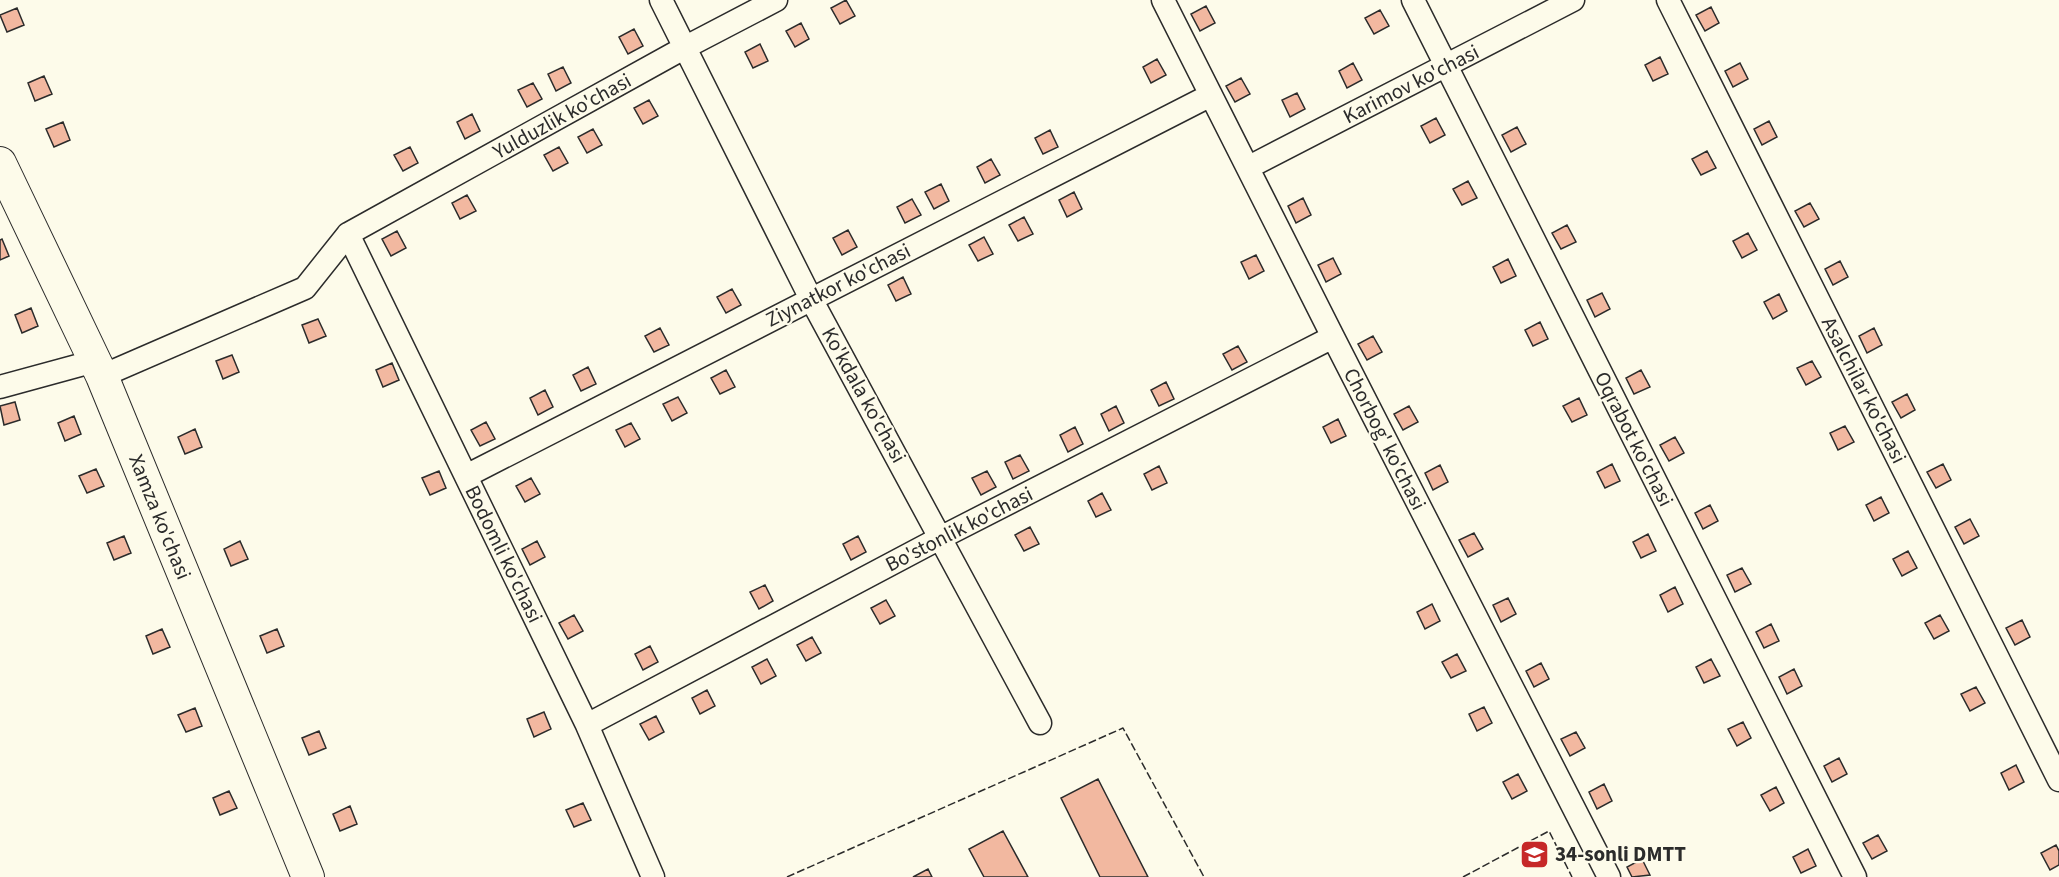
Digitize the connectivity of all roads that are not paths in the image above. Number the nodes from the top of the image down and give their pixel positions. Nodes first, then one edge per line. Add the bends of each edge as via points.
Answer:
1 (661, 0) edge
2 (776, 0) edge
3 (1163, 0) edge
4 (1413, 0) edge
5 (1573, 0) edge
6 (1668, 0) edge
7 (684, 48) junction
8 (1446, 66) junction
9 (1211, 95) junction
10 (0, 162) edge
11 (1248, 167) junction
12 (348, 234) junction
13 (811, 299) junction
14 (1333, 337) junction
15 (99, 368) junction
16 (0, 387) edge
17 (466, 476) junction
18 (942, 537) junction
19 (1040, 723) dead end
20 (588, 725) junction
21 (2059, 780) edge
22 (308, 877) edge
23 (653, 877) edge
24 (1609, 877) edge
25 (1855, 877) edge

1 - 7 street, Ko'kdala ko'chasi
2 - 7 street, Yulduzlik ko'chasi
3 - 9 street, Chorbog' ko'chasi
4 - 8 street, Oqrabot ko'chasi
5 - 8 street, Karimov ko'chasi
6 - 21 street, Asalchilar ko'chasi
7 - 12 street, Yulduzlik ko'chasi
7 - 13 street, Ko'kdala ko'chasi
8 - 11 street, Karimov ko'chasi
8 - 25 street, Oqrabot ko'chasi
9 - 11 street, Chorbog' ko'chasi
9 - 13 street, Ziynatkor ko'chasi
10 - 15 main road, Xamza ko'chasi
11 - 14 street, Chorbog' ko'chasi
12 - 15 street via 305,288
12 - 17 street, Bodomli ko'chasi
13 - 17 street, Ziynatkor ko'chasi
13 - 18 street, Ko'kdala ko'chasi
14 - 18 street, Bo'stonlik ko'chasi
14 - 24 street, Chorbog' ko'chasi
15 - 16 street
15 - 22 main road, Xamza ko'chasi
17 - 20 street, Bodomli ko'chasi
18 - 19 street, Ko'kdala ko'chasi
18 - 20 street, Bo'stonlik ko'chasi
20 - 23 street, Bodomli ko'chasi

